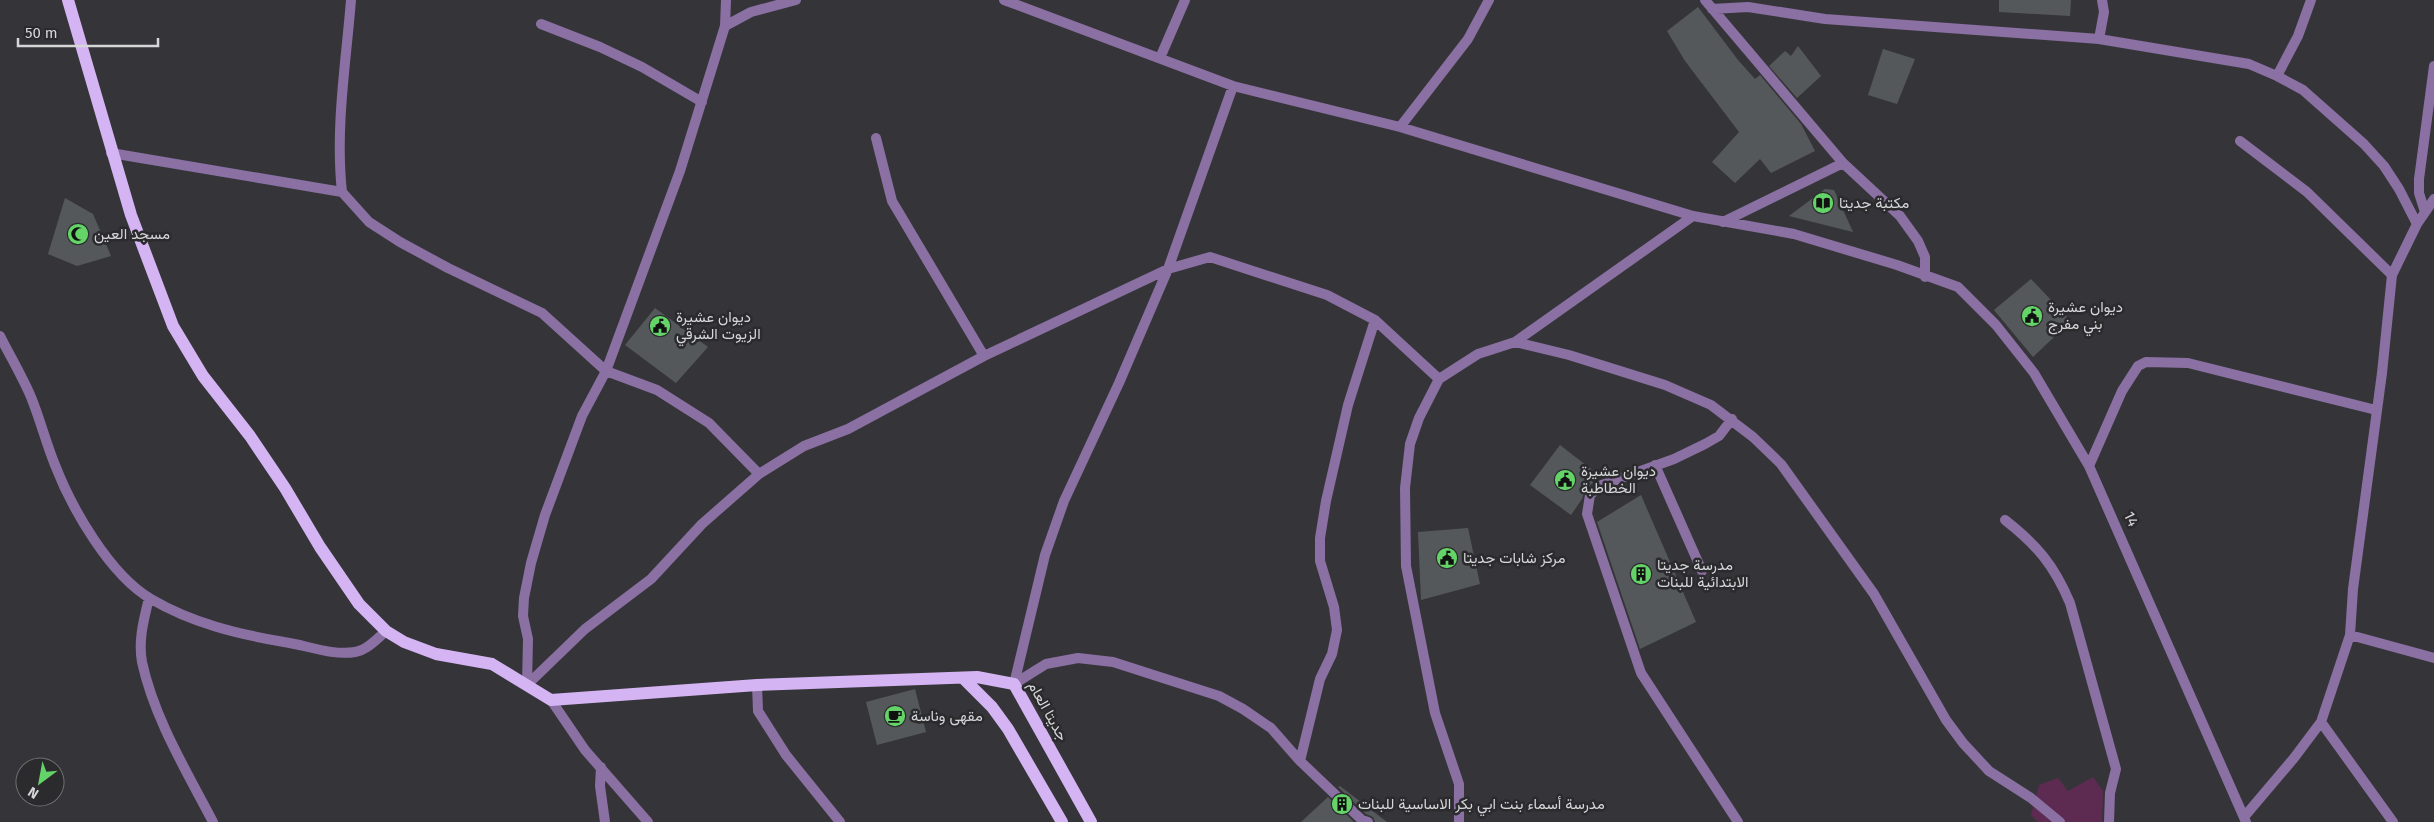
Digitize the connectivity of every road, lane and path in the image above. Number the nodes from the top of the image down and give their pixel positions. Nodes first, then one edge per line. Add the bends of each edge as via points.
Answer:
1 (68, 0) edge
2 (351, 0) edge
3 (726, 0) edge
4 (796, 0) edge
5 (1004, 0) edge
6 (1185, 0) edge
7 (1489, 0) edge
8 (1705, 0) edge
9 (2102, 0) edge
10 (2311, 0) edge
11 (1712, 9) junction
12 (541, 24) dead end
13 (725, 26) junction
14 (2099, 39) junction
15 (1160, 58) junction
16 (2434, 66) edge
17 (2277, 76) junction
18 (1233, 86) junction
19 (702, 102) junction
20 (1400, 126) junction
21 (876, 138) dead end
22 (2240, 142) dead end
23 (111, 153) junction
24 (1843, 163) junction
25 (342, 192) junction
26 (2434, 199) edge
27 (2425, 212) junction
28 (1693, 216) junction
29 (1723, 222) junction
30 (2417, 224) junction
31 (1168, 269) junction
32 (2392, 275) junction
33 (1925, 276) junction
34 (1375, 320) junction
35 (0, 336) edge
36 (1515, 342) junction
37 (984, 356) junction
38 (606, 372) junction
39 (1439, 380) junction
40 (2376, 410) junction
41 (1732, 419) junction
42 (1655, 465) junction
43 (2089, 466) junction
44 (759, 474) junction
45 (2005, 520) dead end
46 (1702, 571) dead end
47 (149, 598) junction
48 (386, 631) junction
49 (2350, 635) junction
50 (2434, 658) edge
51 (963, 678) junction
52 (1014, 684) junction
53 (757, 685) junction
54 (527, 686) junction
55 (551, 700) junction
56 (2321, 722) junction
57 (1300, 761) junction
58 (601, 767) junction
59 (2245, 819) edge
60 (213, 822) edge
61 (605, 822) edge
62 (648, 822) edge
63 (840, 822) edge
64 (1062, 822) edge
65 (1091, 822) edge
66 (1368, 822) edge
67 (1459, 822) edge
68 (1738, 822) edge
69 (2060, 822) edge
70 (2109, 822) edge
71 (2393, 822) edge

1 - 23 main road
2 - 25 street via 340,134
3 - 13 street
4 - 13 street via 751,12
5 - 15 street, 14
6 - 15 street
7 - 20 street via 1468,38
8 - 11 street
9 - 14 street via 2104,12
10 - 17 street via 2298,36
11 - 14 street via 1748,7 1825,19
11 - 24 street
12 - 19 street via 642,67
13 - 19 street
14 - 17 street via 2249,64
15 - 18 street, 14
16 - 27 street via 2419,179 2419,193
17 - 30 street via 2303,90 2364,144 2384,166
18 - 20 street, 14
18 - 31 street
19 - 38 street
20 - 28 street, 14
21 - 37 street via 892,201
22 - 32 street via 2307,192
23 - 25 street
23 - 48 main road via 131,215 186,349 285,488 359,604
24 - 29 street
24 - 33 street via 1900,216 1925,257
25 - 38 street via 370,222 400,242 542,313
26 - 27 street
27 - 30 street
28 - 29 street, 14
28 - 36 street
29 - 33 street, 14 via 1794,234
30 - 32 street
31 - 34 street via 1210,257 1327,295
31 - 37 street
31 - 52 street via 1064,501 1045,555
32 - 40 street
33 - 43 street, 14 via 1958,287 1996,325 2034,373
34 - 39 street
34 - 57 street via 1348,405 1326,501 1320,560 1334,607 1337,630 1332,654 1320,680
35 - 47 street via 30,394 55,466 80,515 117,572
36 - 39 street via 1478,354
36 - 41 street via 1665,385 1711,405
37 - 44 street via 848,429 804,446
38 - 44 street via 657,390 709,423
38 - 54 street via 582,416 531,563 523,616 528,640
39 - 67 street via 1419,418 1410,444 1404,488 1404,540 1424,663 1459,784
40 - 43 street via 2188,363 2146,362 2138,366 2122,391
40 - 49 street
41 - 42 street via 1719,436
41 - 69 street via 1781,464 1874,594 1946,720 1963,743 1989,770
42 - 46 street
42 - 68 street via 1594,490 1587,514 1641,673
43 - 59 street, 14
44 - 54 street via 702,524 651,579 585,628
45 - 70 street via 2031,540 2048,560 2070,602 2116,769 2110,793
47 - 48 street via 214,627 329,651 356,652 372,644
47 - 60 street via 142,626 142,661 181,764
48 - 54 main road via 436,654 492,664
49 - 50 street
49 - 56 street
51 - 52 main road, جديتا العام via 977,677
51 - 53 main road, جديتا العام
51 - 64 main road via 992,707 1008,729
52 - 57 street via 1046,664 1078,658 1113,662 1219,696 1271,728
52 - 65 main road, جديتا العام
53 - 55 main road, جديتا العام
53 - 63 street via 758,711 786,755
54 - 55 main road
55 - 58 street
56 - 59 street
56 - 71 street
57 - 66 street via 1362,820
58 - 61 street
58 - 62 street

